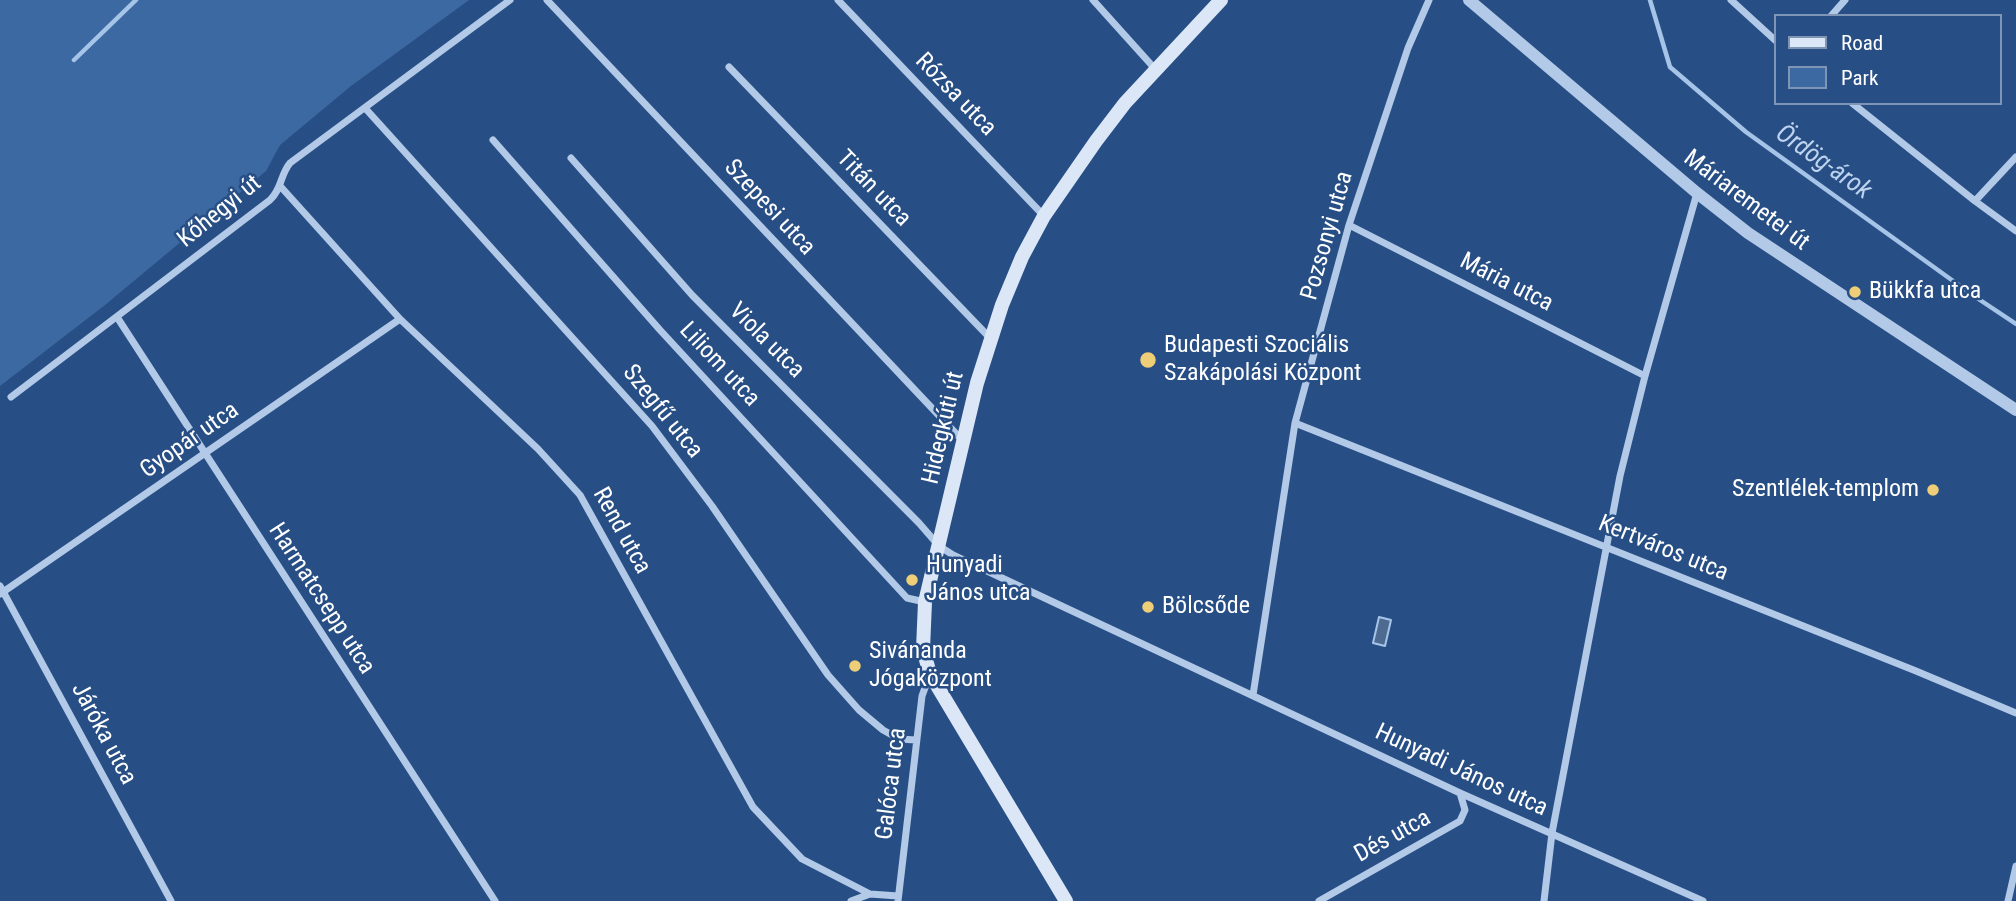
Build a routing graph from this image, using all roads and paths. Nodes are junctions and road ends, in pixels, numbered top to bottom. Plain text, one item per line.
1 (510, 0) edge
2 (547, 0) edge
3 (838, 0) edge
4 (1093, 0) edge
5 (1221, 0) edge
6 (1429, 0) edge
7 (1469, 0) edge
8 (1731, 0) edge
9 (1844, 0) edge
10 (1833, 14) edge
11 (1774, 39) edge
12 (729, 68) dead end
13 (1156, 70) junction
14 (1855, 105) edge
15 (365, 108) junction
16 (494, 140) dead end
17 (2016, 157) edge
18 (571, 158) dead end
19 (281, 187) junction
20 (1697, 194) junction
21 (1975, 201) junction
22 (1044, 216) junction
23 (1349, 225) junction
24 (2016, 230) edge
25 (117, 317) junction
26 (400, 319) junction
27 (990, 338) junction
28 (1645, 376) junction
29 (11, 397) dead end
30 (2015, 408) edge
31 (1295, 423) junction
32 (964, 442) junction
33 (205, 455) junction
34 (939, 546) junction
35 (1606, 546) junction
36 (1, 590) edge
37 (925, 602) junction
38 (930, 674) junction
39 (1253, 695) junction
40 (2016, 713) edge
41 (916, 740) junction
42 (1461, 793) junction
43 (1552, 833) junction
44 (2016, 866) edge
45 (870, 894) junction
46 (898, 899) edge
47 (170, 901) edge
48 (495, 901) edge
49 (851, 901) edge
50 (1066, 901) edge
51 (1319, 901) edge
52 (1544, 901) edge
53 (1703, 901) edge
54 (2008, 901) edge

1 - 15 street, Kőhegyi út
2 - 32 street, Szepesi utca
3 - 22 street, Rózsa utca
4 - 13 street
5 - 13 main road, Hidegkúti út
6 - 23 street, Pozsonyi utca
7 - 20 street, Máriaremetei út
8 - 11 street
9 - 10 street
12 - 27 street, Titán utca
13 - 22 main road, Hidegkúti út
14 - 21 street
15 - 19 street, Kőhegyi út
15 - 41 street, Szegfű utca
16 - 37 street, Liliom utca
17 - 21 street
18 - 34 street, Viola utca
19 - 25 street, Kőhegyi út
19 - 26 street, Rend utca
20 - 28 street
20 - 30 street, Máriaremetei út
21 - 24 street
22 - 27 main road, Hidegkúti út
23 - 28 street, Mária utca
23 - 31 street, Pozsonyi utca
25 - 29 street, Kőhegyi út
25 - 33 street, Harmatcsepp utca
26 - 33 street, Gyopár utca
26 - 45 street, Rend utca
27 - 32 main road, Hidegkúti út
28 - 35 street
31 - 35 street, Kertváros utca
31 - 39 street, Pozsonyi utca
32 - 34 main road, Hidegkúti út
33 - 36 street, Gyopár utca
33 - 48 street, Harmatcsepp utca
34 - 37 main road, Hidegkúti út
34 - 39 street, Hunyadi János utca
35 - 40 street, Kertváros utca
35 - 43 street
36 - 47 street, Járóka utca
37 - 38 main road, Hidegkúti út
38 - 41 street, Galóca utca
38 - 50 main road, Hidegkúti út
39 - 42 street, Hunyadi János utca
41 - 46 street, Galóca utca
42 - 43 street, Hunyadi János utca
42 - 51 street, Dés utca
43 - 52 street
43 - 53 street, Hunyadi János utca
44 - 54 street
45 - 46 street, Rend utca
45 - 49 street

